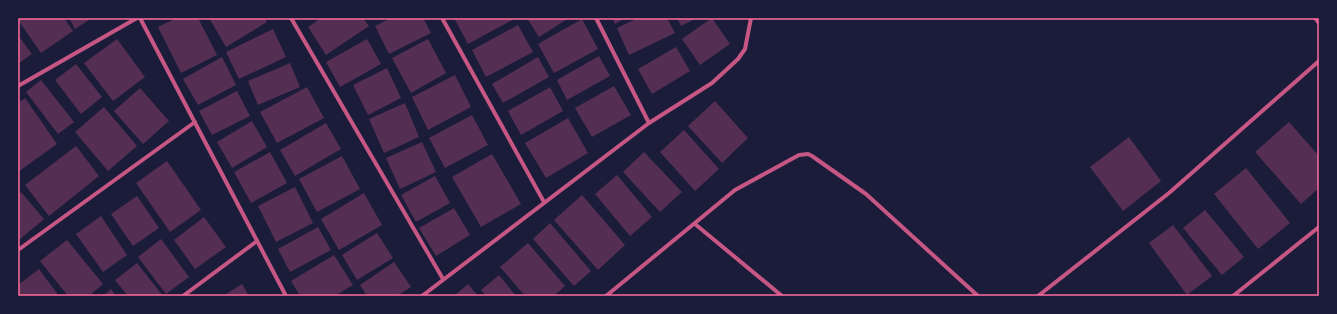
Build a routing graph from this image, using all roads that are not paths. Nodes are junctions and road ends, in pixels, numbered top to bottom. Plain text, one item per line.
1 (136, 18) edge
2 (140, 18) edge
3 (291, 18) edge
4 (442, 18) edge
5 (596, 18) edge
6 (751, 18) edge
7 (1315, 18) edge
8 (1319, 22) edge
9 (1319, 61) edge
10 (18, 86) edge
11 (194, 122) junction
12 (649, 122) junction
13 (544, 202) junction
14 (694, 224) junction
15 (1319, 227) edge
16 (257, 240) junction
17 (18, 250) edge
18 (443, 279) junction
19 (183, 296) edge
20 (286, 296) edge
21 (422, 296) edge
22 (606, 296) edge
23 (782, 296) edge
24 (978, 296) edge
25 (1038, 296) edge
26 (1233, 296) edge

1 - 10 street
2 - 11 street
3 - 18 street
4 - 13 street
5 - 12 street
6 - 12 street
7 - 8 street
9 - 25 street
11 - 16 street
11 - 17 street
12 - 13 street
13 - 18 street
14 - 22 street
14 - 23 street
14 - 24 street
15 - 26 street
16 - 19 street
16 - 20 street
18 - 21 street

